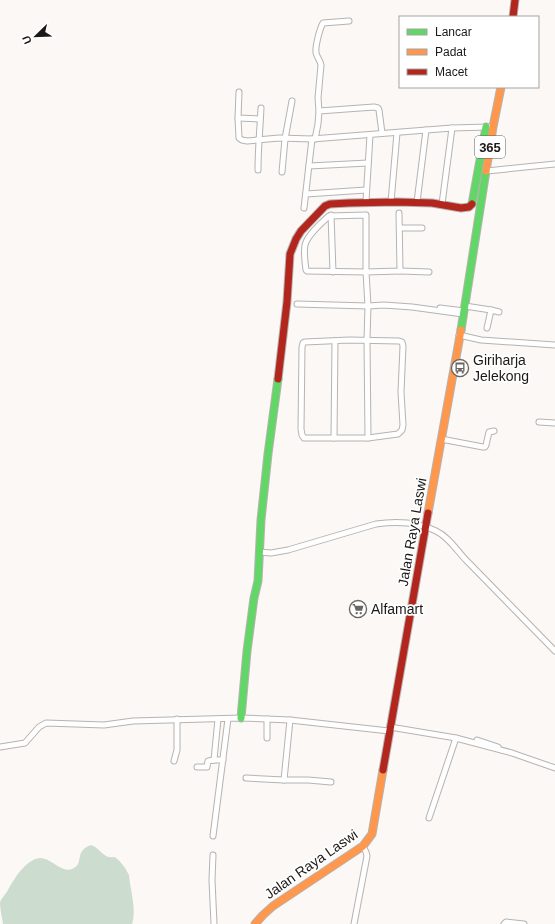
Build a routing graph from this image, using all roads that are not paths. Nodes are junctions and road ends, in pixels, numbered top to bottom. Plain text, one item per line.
1 (515, 0) edge
2 (513, 16) edge
3 (349, 21) dead end
4 (501, 88) edge
5 (239, 92) dead end
6 (292, 101) dead end
7 (261, 108) dead end
8 (318, 111) junction
9 (238, 118) junction
10 (260, 118) junction
11 (486, 127) junction
12 (494, 127) junction
13 (452, 128) junction
14 (426, 130) junction
15 (382, 133) junction
16 (397, 133) junction
17 (370, 135) junction
18 (484, 137) junction
19 (492, 138) junction
20 (285, 139) junction
21 (314, 139) junction
22 (260, 140) junction
23 (368, 163) junction
24 (555, 164) edge
25 (309, 166) junction
26 (258, 170) dead end
27 (486, 171) junction
28 (282, 172) dead end
29 (366, 190) junction
30 (306, 194) junction
31 (366, 201) junction
32 (391, 202) junction
33 (417, 202) junction
34 (442, 204) junction
35 (304, 208) dead end
36 (399, 213) dead end
37 (331, 216) junction
38 (400, 228) junction
39 (422, 228) dead end
40 (400, 271) junction
41 (333, 272) junction
42 (366, 272) junction
43 (429, 272) dead end
44 (297, 304) dead end
45 (368, 306) junction
46 (464, 310) junction
47 (491, 310) junction
48 (499, 312) dead end
49 (487, 328) dead end
50 (459, 335) junction
51 (367, 340) junction
52 (335, 341) junction
53 (555, 345) edge
54 (539, 422) dead end
55 (555, 423) edge
56 (494, 432) dead end
57 (334, 438) junction
58 (368, 438) junction
59 (441, 440) junction
60 (426, 527) junction
61 (259, 552) junction
62 (555, 651) edge
63 (240, 718) junction
64 (177, 719) junction
65 (218, 719) junction
66 (228, 719) junction
67 (267, 719) junction
68 (290, 720) junction
69 (390, 727) junction
70 (455, 736) junction
71 (267, 738) dead end
72 (0, 747) edge
73 (214, 760) junction
74 (223, 760) junction
75 (174, 761) dead end
76 (197, 767) dead end
77 (555, 768) edge
78 (246, 778) dead end
79 (284, 780) junction
80 (331, 782) dead end
81 (429, 818) dead end
82 (213, 836) dead end
83 (363, 846) junction
84 (213, 855) dead end
85 (214, 924) edge
86 (255, 924) edge
87 (354, 924) edge
88 (504, 924) edge
89 (524, 924) edge

1 - 2 main road
3 - 8 street
4 - 12 main road, Jalan Raya Laswi / 365
5 - 9 street
6 - 20 street
7 - 10 street
8 - 15 street
8 - 21 street
9 - 10 street
9 - 22 street
10 - 22 street
11 - 12 street
11 - 13 street
11 - 18 main road
12 - 19 main road, Jalan Raya Laswi / 365
13 - 14 street
13 - 34 street
14 - 16 street
14 - 33 street
15 - 16 street
15 - 17 street
16 - 32 street
17 - 21 street
17 - 23 street
18 - 19 street
18 - 34 main road
19 - 27 main road, Jalan Raya Laswi / 365
20 - 21 street
20 - 22 street
20 - 28 street
21 - 25 street
22 - 26 street
23 - 25 street
23 - 29 street
24 - 27 street
25 - 30 street
27 - 46 main road, Jalan Raya Laswi / 365
29 - 30 street
29 - 31 street
30 - 35 street
31 - 32 main road
31 - 61 main road
32 - 33 main road
33 - 34 main road
36 - 38 street
37 - 41 street
37 - 41 street
37 - 42 street
38 - 39 street
38 - 40 street
40 - 42 street
40 - 43 street
41 - 42 street
42 - 45 street
44 - 45 street
45 - 46 street
45 - 51 street
46 - 47 street
46 - 50 main road, Jalan Raya Laswi / 365
47 - 48 street
47 - 49 street
50 - 53 street
50 - 59 main road, Jalan Raya Laswi / 365
51 - 52 street
51 - 58 street
51 - 58 street
52 - 57 street
52 - 57 street
54 - 55 street
56 - 59 street
57 - 58 street
59 - 60 main road, Jalan Raya Laswi / 365
60 - 61 street
60 - 62 street
60 - 69 main road, Jalan Raya Laswi / 365
61 - 63 main road
63 - 66 street
63 - 67 street
64 - 65 street
64 - 72 street
64 - 75 street
65 - 66 street
65 - 73 street
66 - 74 street
67 - 68 street
67 - 71 street
68 - 69 street
68 - 79 street
69 - 70 street
69 - 83 main road, Jalan Raya Laswi / 365
70 - 77 street
70 - 81 street
73 - 74 street
73 - 76 street
74 - 82 street
78 - 79 street
79 - 80 street
83 - 86 main road, Jalan Raya Laswi / 365
83 - 87 street
84 - 85 street
88 - 89 street

